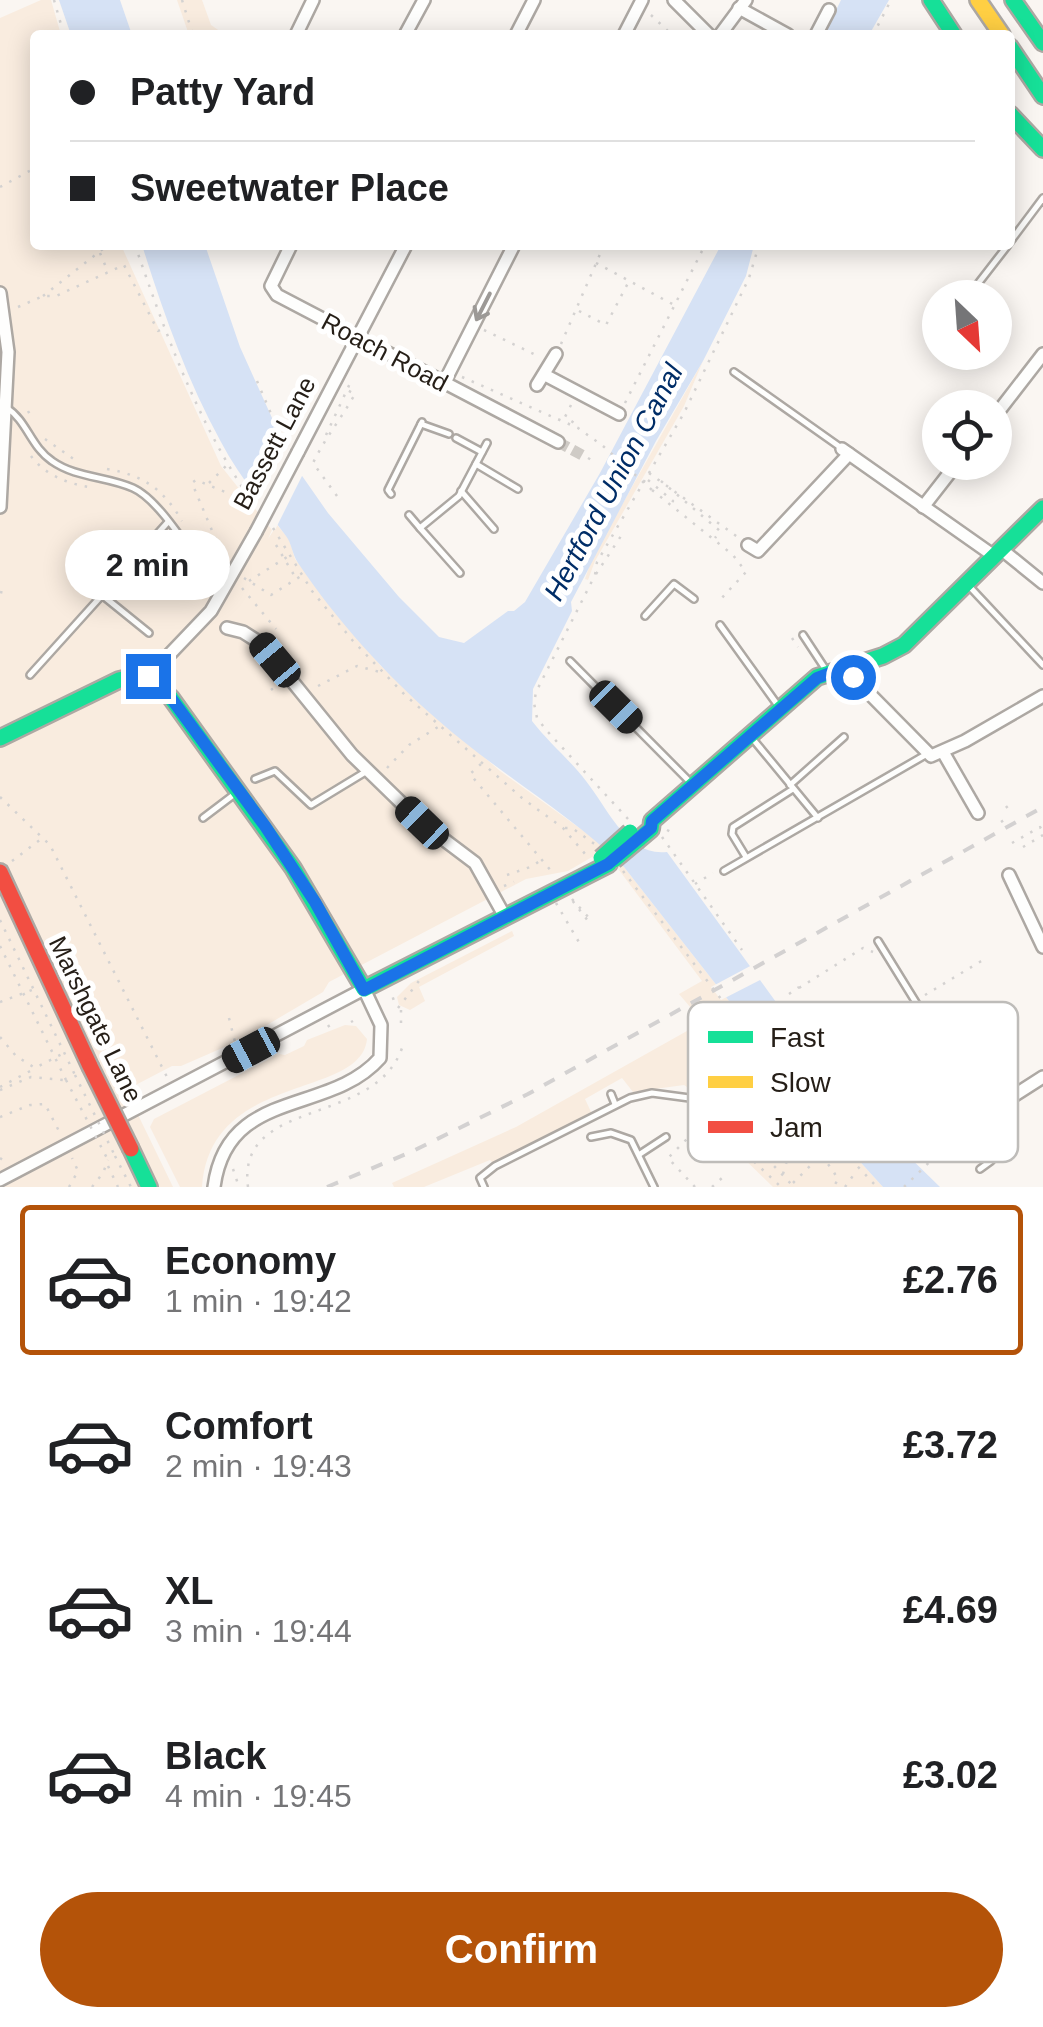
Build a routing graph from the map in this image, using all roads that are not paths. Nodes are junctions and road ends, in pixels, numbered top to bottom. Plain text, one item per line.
1 (313, 0) edge
2 (424, 0) edge
3 (534, 0) edge
4 (674, 0) edge
5 (931, 0) edge
6 (978, 0) edge
7 (1013, 0) edge
8 (641, 3) edge
9 (743, 4) edge
10 (828, 10) dead end
11 (298, 30) edge
12 (408, 30) edge
13 (519, 30) edge
14 (627, 30) edge
15 (703, 30) edge
16 (724, 30) edge
17 (781, 30) edge
18 (818, 30) edge
19 (951, 30) edge
20 (999, 30) edge
21 (1043, 43) edge
22 (1015, 53) edge
23 (1037, 82) edge
24 (1043, 96) edge
25 (1015, 119) edge
26 (1043, 149) edge
27 (1043, 198) edge
28 (1015, 235) edge
29 (288, 250) edge
30 (403, 250) edge
31 (511, 250) edge
32 (1004, 250) edge
33 (981, 280) edge
34 (0, 293) edge
35 (357, 337) junction
36 (4, 353) edge
37 (1043, 354) edge
38 (547, 369) road end
39 (734, 372) dead end
40 (441, 388) junction
41 (1012, 394) edge
42 (6, 408) junction
43 (619, 414) dead end
44 (449, 434) dead end
45 (456, 438) dead end
46 (558, 442) tunnel mouth
47 (487, 443) dead end
48 (482, 452) junction
49 (845, 452) junction
50 (476, 464) junction
51 (944, 480) edge
52 (518, 490) dead end
53 (461, 491) junction
54 (392, 494) dead end
55 (0, 507) edge
56 (923, 507) junction
57 (1043, 508) edge
58 (409, 515) dead end
59 (168, 522) junction
60 (420, 528) junction
61 (494, 528) dead end
62 (748, 545) road end
63 (998, 552) junction
64 (204, 570) dead end
65 (460, 573) dead end
66 (1043, 582) edge
67 (967, 584) junction
68 (102, 595) junction
69 (694, 598) dead end
70 (645, 616) dead end
71 (720, 624) dead end
72 (228, 628) dead end
73 (149, 633) dead end
74 (803, 635) dead end
75 (570, 661) dead end
76 (1043, 665) edge
77 (848, 666) junction
78 (826, 672) junction
79 (30, 675) dead end
80 (148, 676) junction
81 (1041, 694) edge
82 (780, 709) junction
83 (750, 736) junction
84 (844, 737) dead end
85 (0, 738) edge
86 (943, 752) junction
87 (927, 754) junction
88 (367, 771) junction
89 (255, 780) dead end
90 (693, 785) junction
91 (792, 787) junction
92 (238, 791) junction
93 (978, 813) dead end
94 (202, 818) dead end
95 (819, 818) junction
96 (746, 858) junction
97 (4, 868) edge
98 (724, 871) road end
99 (1009, 875) dead end
100 (504, 915) junction
101 (878, 941) dead end
102 (1043, 947) edge
103 (364, 990) junction
104 (915, 1002) edge
105 (1043, 1077) edge
106 (1018, 1093) edge
107 (611, 1094) dead end
108 (688, 1098) edge
109 (615, 1104) junction
110 (591, 1137) dead end
111 (666, 1137) dead end
112 (640, 1154) junction
113 (990, 1162) edge
114 (980, 1169) dead end
115 (0, 1180) edge
116 (149, 1187) edge
117 (214, 1187) edge
118 (484, 1187) edge
119 (654, 1187) edge

1 - 11 street
2 - 12 street
3 - 13 street
4 - 15 street
5 - 19 main road
6 - 20 main road
7 - 21 main road
8 - 14 street
9 - 16 street
9 - 17 street
10 - 18 street
22 - 23 main road
23 - 24 main road
25 - 26 main road
27 - 28 lane
29 - 35 street, Roach Road
30 - 35 street, Bassett Lane
31 -> 40 street
32 - 33 lane
34 - 36 street
35 - 40 street, Roach Road
35 - 80 street, Bassett Lane, bridge
36 - 42 street
37 - 41 street
38 - 43 street
39 - 49 lane
40 - 46 street, Roach Road
42 - 55 street
42 - 59 lane
44 - 54 lane
45 - 48 lane
47 - 48 lane
48 - 50 lane
49 - 56 street
49 - 62 street
50 - 52 lane
50 - 53 lane
51 - 56 street
53 - 60 lane
53 - 61 lane
56 - 63 street
57 - 63 main road
58 - 60 lane
59 - 64 lane
59 - 68 lane
60 - 65 lane
63 - 66 street
63 - 67 main road
67 - 76 lane
67 - 77 main road
68 - 73 lane
68 - 79 lane
69 - 70 lane
71 - 82 lane
72 - 88 street
74 - 78 lane
75 - 90 lane
77 - 78 main road
77 - 87 street
78 - 82 main road
80 - 85 main road
80 - 92 main road
81 - 86 street
82 - 83 main road
83 - 90 main road
83 - 91 lane
84 - 91 lane
86 - 87 street
86 - 93 street
87 - 95 lane
88 - 89 lane
88 - 100 street
90 - 100 main road, bridge
91 - 95 lane
91 - 96 lane
92 - 94 lane
92 - 103 main road
95 - 96 lane
96 - 98 lane
97 - 116 main road, Marshgate Lane, bridge
99 - 102 street
100 - 103 main road
101 - 104 lane
103 - 115 street
103 - 117 street
105 - 106 street
107 - 109 lane
108 - 109 lane
109 - 118 lane
110 - 112 lane
111 - 112 lane
112 - 119 lane
113 - 114 lane

